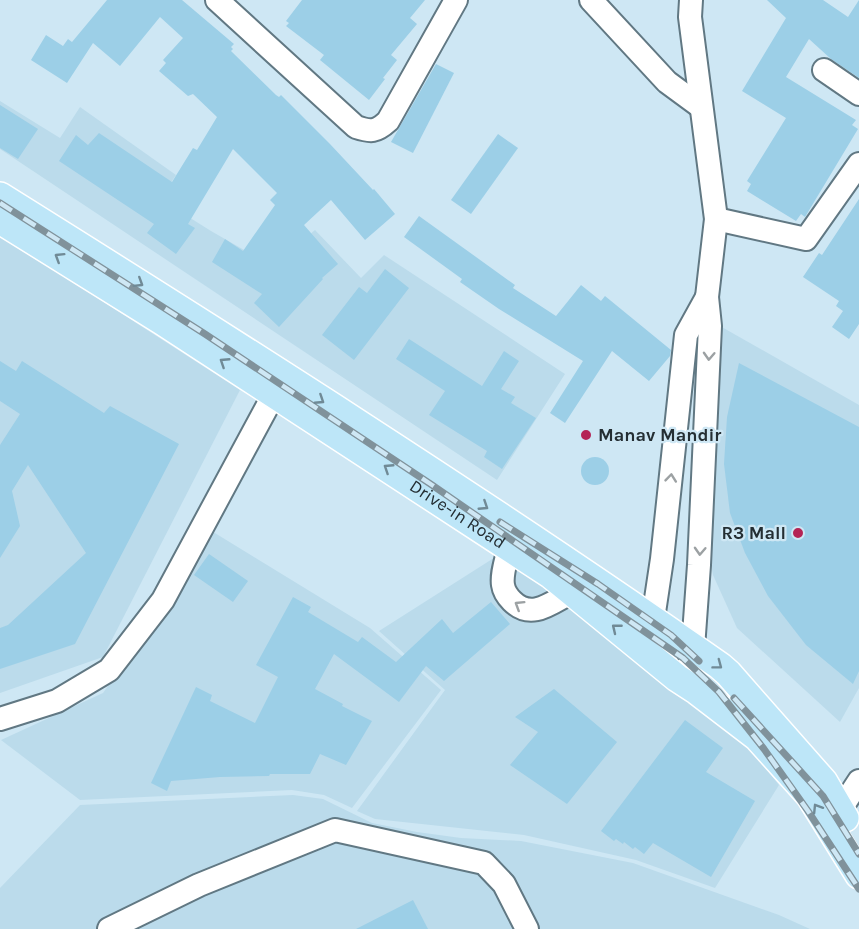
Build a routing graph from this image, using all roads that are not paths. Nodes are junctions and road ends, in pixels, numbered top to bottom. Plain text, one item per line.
1 (217, 0) edge
2 (456, 0) edge
3 (591, 0) edge
4 (691, 0) edge
5 (824, 69) dead end
6 (859, 94) edge
7 (701, 107) junction
8 (859, 164) edge
9 (0, 196) edge
10 (716, 219) junction
11 (0, 220) edge
12 (707, 297) junction
13 (276, 383) junction
14 (508, 547) junction
15 (572, 592) junction
16 (653, 619) junction
17 (693, 648) junction
18 (643, 650) junction
19 (685, 683) junction
20 (0, 719) edge
21 (859, 781) edge
22 (840, 810) junction
23 (859, 842) edge
24 (859, 875) edge
25 (109, 929) edge
26 (527, 929) edge

1 - 2 street
3 - 7 street
4 - 7 street
5 - 6 street
7 - 10 street
8 - 10 street
9 -> 13 main road, Drive-in Road
10 - 12 street
13 -> 11 main road, Drive-in Road
16 -> 12 street
12 -> 17 street
14 -> 13 main road, Drive-in Road
13 -> 16 main road, Drive-in Road
13 - 20 street
14 - 15 main road, Drive-in Road
15 -> 14 street
18 -> 15 main road, Drive-in Road
16 - 17 main road, Drive-in Road
16 - 18 street
17 - 19 street
17 -> 22 main road, Drive-in Road
18 - 19 main road, Drive-in Road
24 -> 19 main road, Drive-in Road
21 - 22 street
22 - 23 main road, Drive-in Road
25 - 26 street

